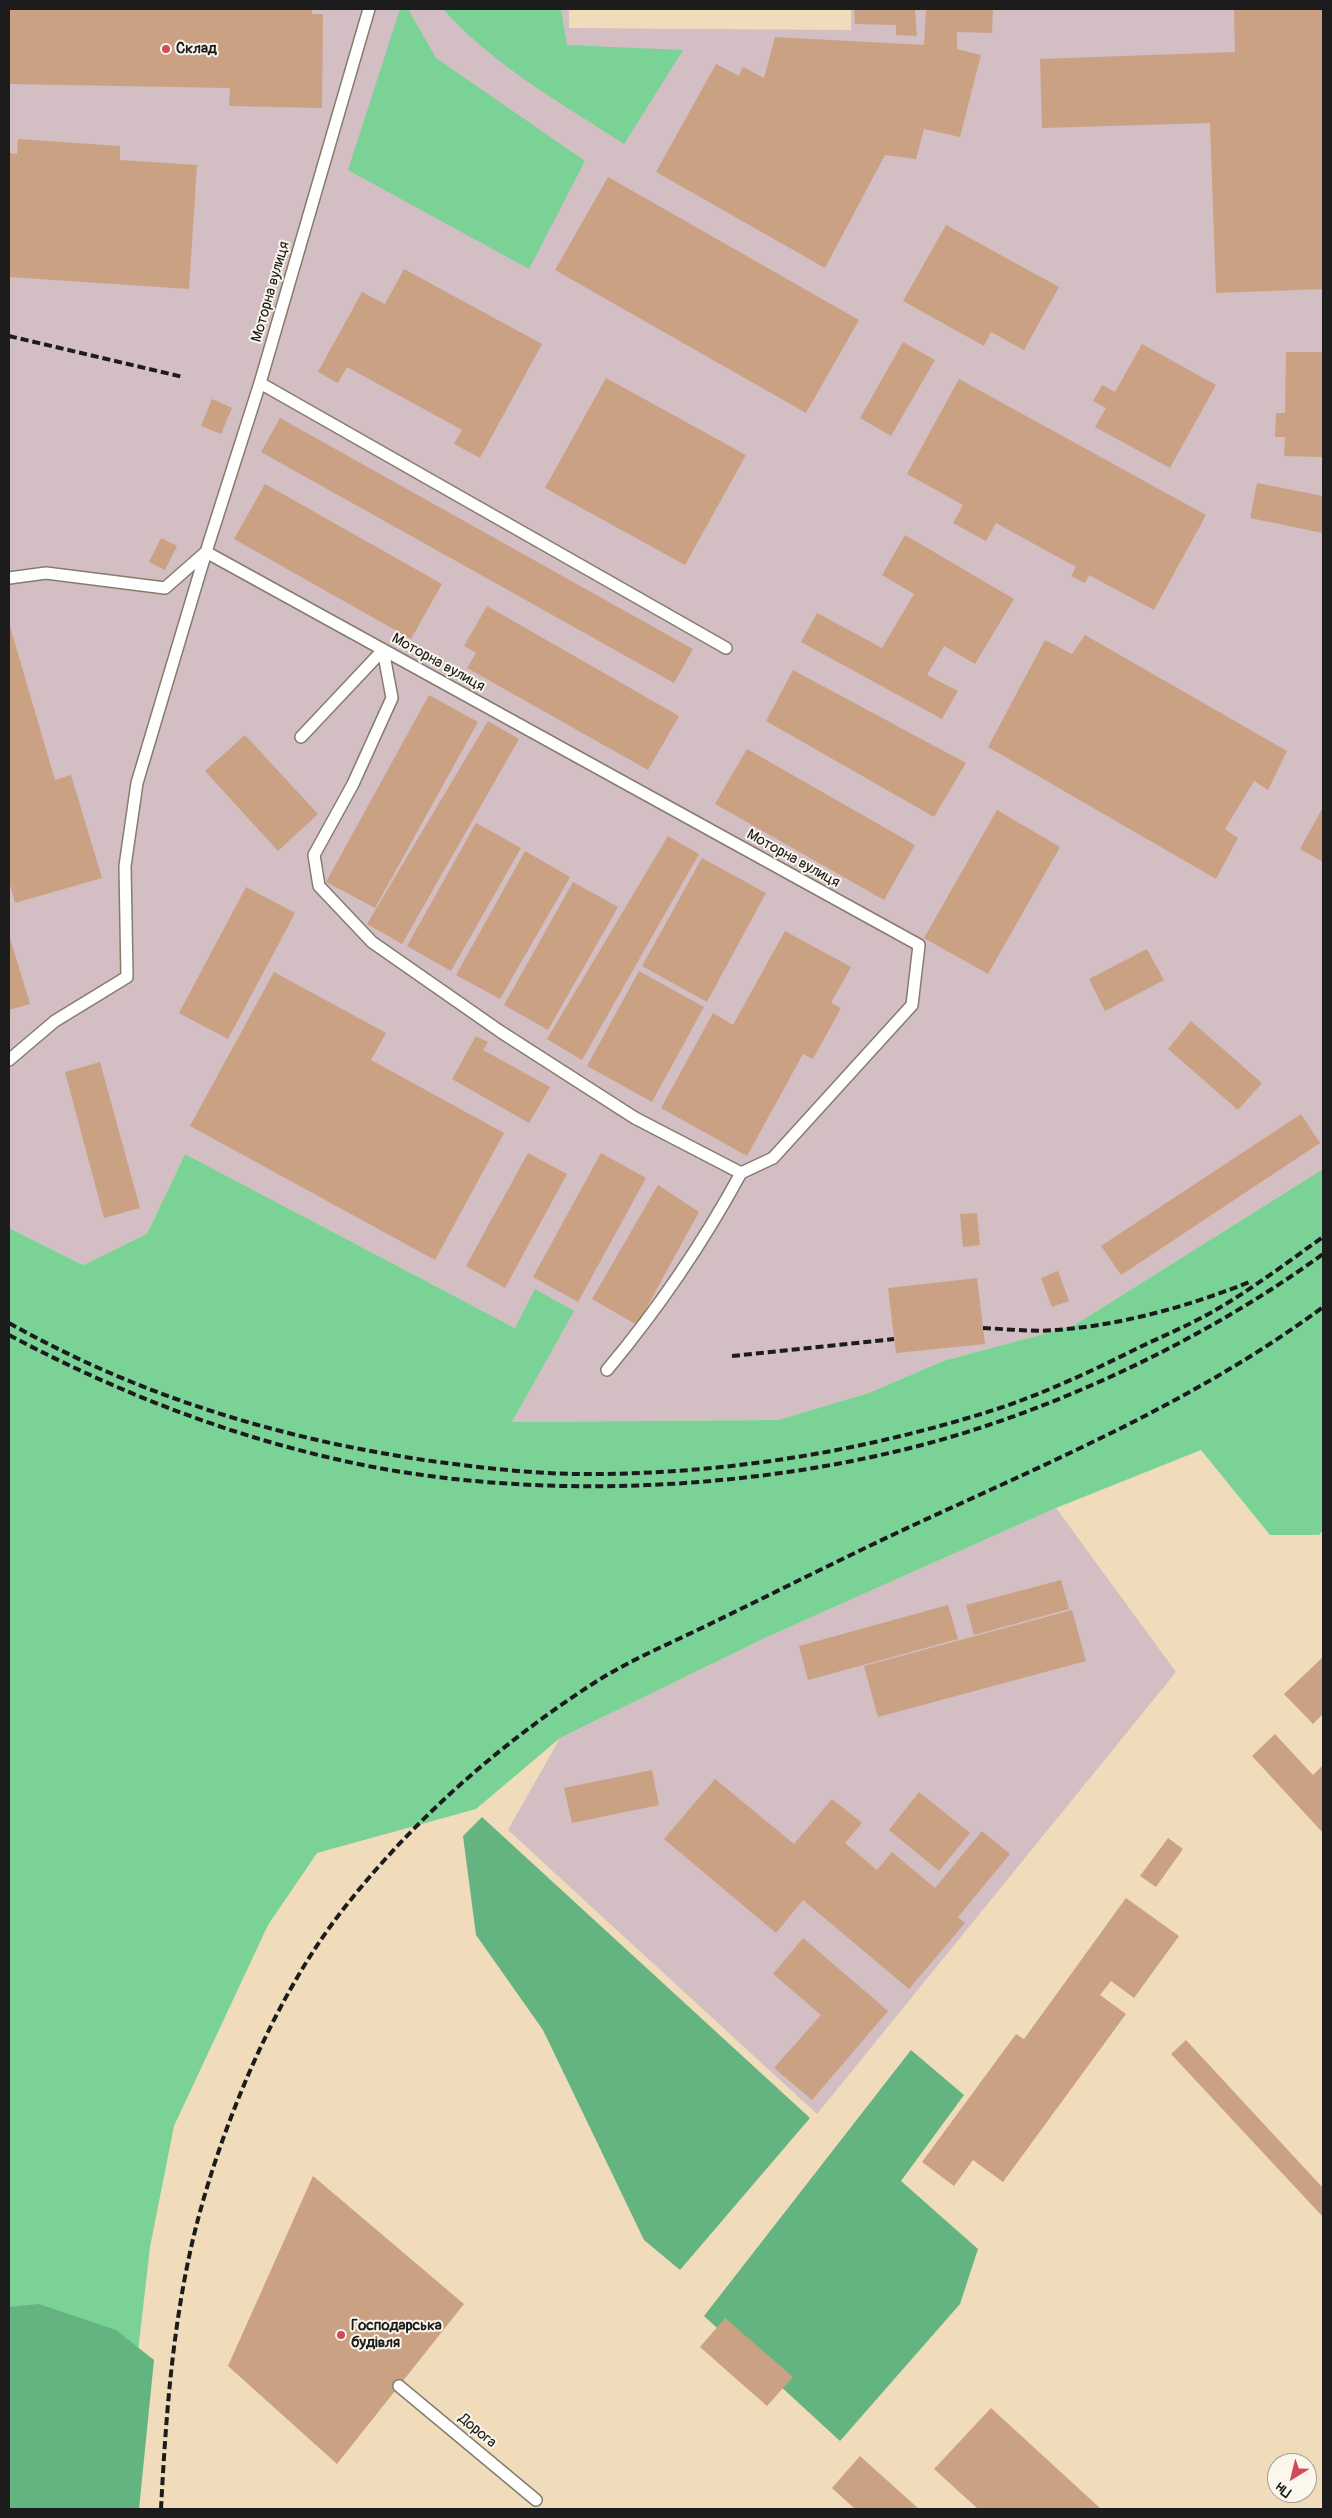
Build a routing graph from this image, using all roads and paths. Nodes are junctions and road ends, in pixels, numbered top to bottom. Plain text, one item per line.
1 (369, 9) edge
2 (260, 383) junction
3 (206, 552) junction
4 (9, 578) edge
5 (726, 648) dead end
6 (383, 650) junction
7 (301, 737) dead end
8 (9, 1060) edge
9 (741, 1173) junction
10 (607, 1370) dead end
11 (399, 2386) dead end
12 (536, 2500) dead end

1 - 2 lane, Моторна вулиця
2 - 3 lane, Моторна вулиця
2 - 5 lane
3 - 4 lane
3 - 6 lane, Моторна вулиця
3 - 8 lane
6 - 7 lane
6 - 9 lane
6 - 9 lane, Моторна вулиця
9 - 10 lane
11 - 12 lane, Дорога

